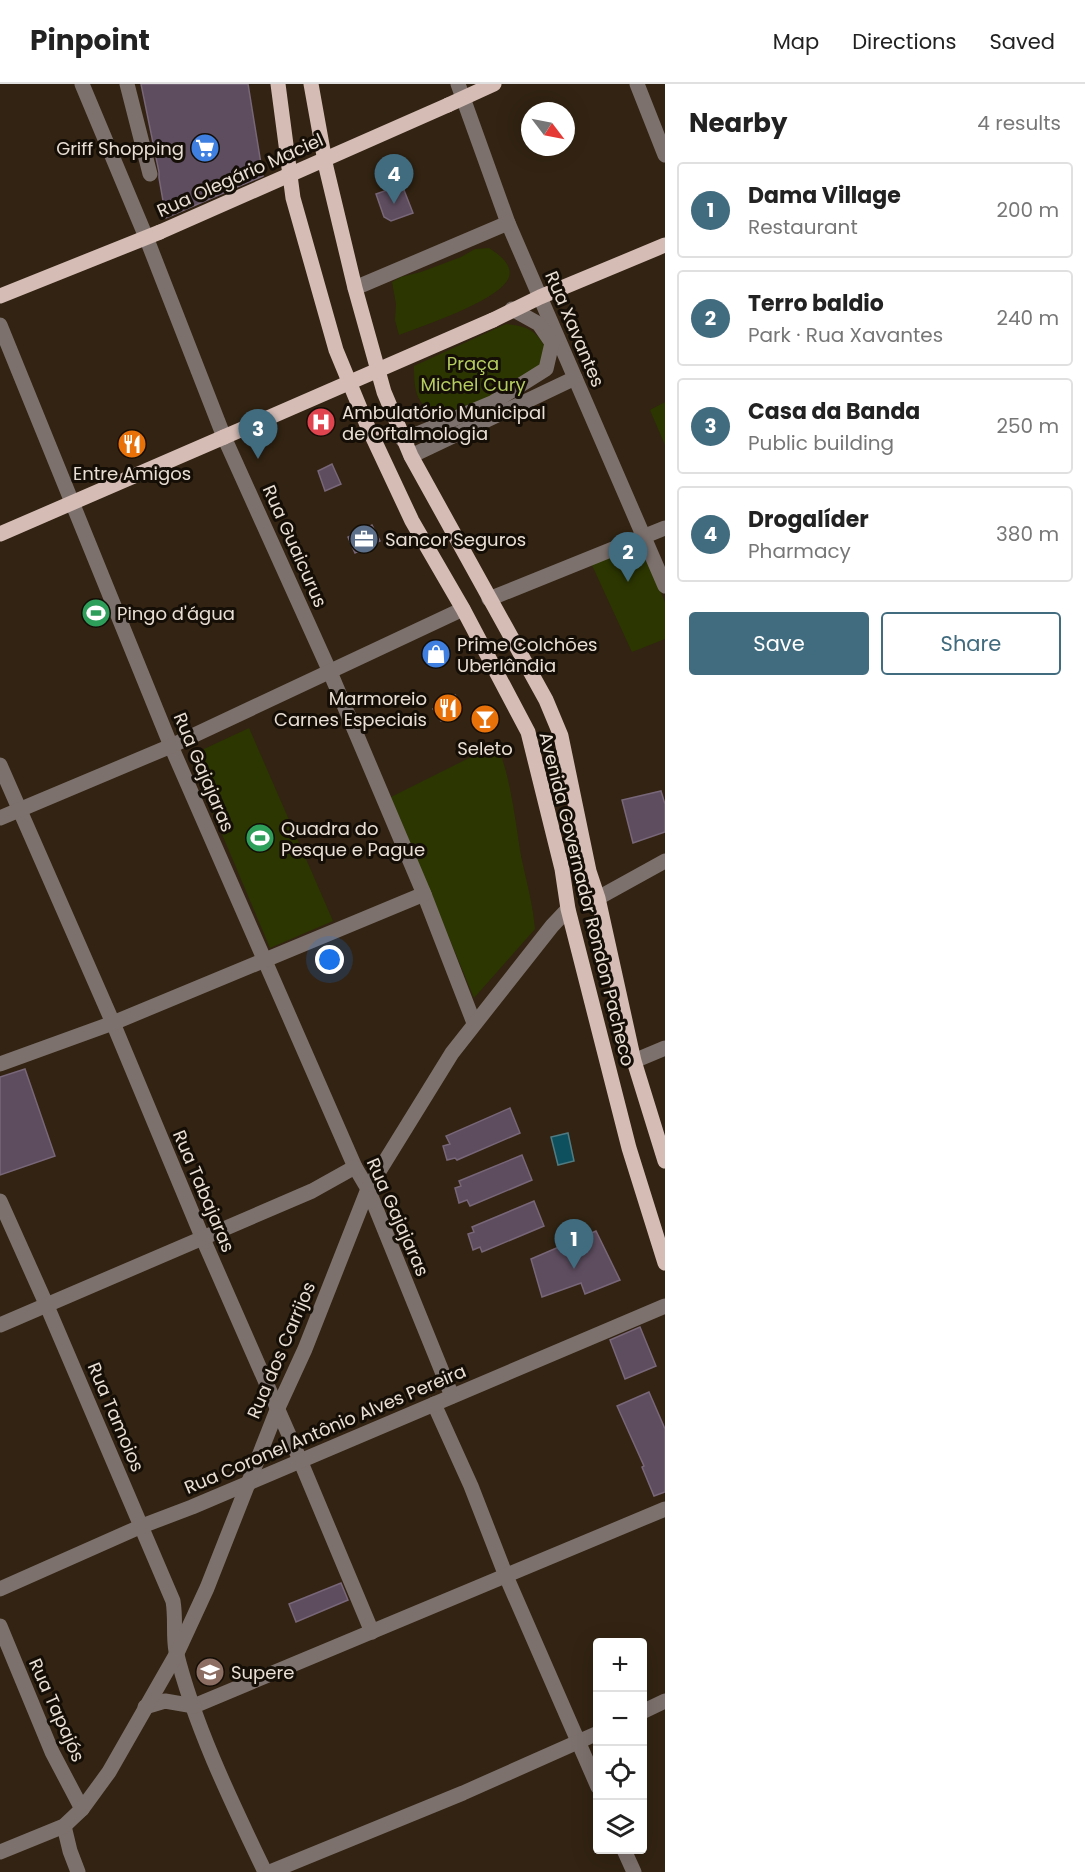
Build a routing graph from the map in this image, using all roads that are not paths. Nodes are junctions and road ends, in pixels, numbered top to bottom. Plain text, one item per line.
1 (82, 84) edge
2 (127, 84) edge
3 (278, 84) edge
4 (311, 84) edge
5 (494, 84) edge
6 (637, 84) edge
7 (461, 90) edge
8 (665, 155) edge
9 (150, 174) dead end
10 (508, 223) junction
11 (153, 235) junction
12 (665, 245) edge
13 (355, 288) junction
14 (0, 296) edge
15 (540, 297) junction
16 (513, 309) junction
17 (0, 325) edge
18 (575, 378) junction
19 (224, 437) junction
20 (403, 440) junction
21 (411, 456) junction
22 (74, 503) junction
23 (665, 528) edge
24 (0, 534) edge
25 (644, 538) junction
26 (665, 586) edge
27 (489, 598) junction
28 (463, 609) junction
29 (330, 672) junction
30 (171, 746) junction
31 (0, 765) edge
32 (19, 810) junction
33 (0, 818) edge
34 (665, 861) edge
35 (424, 894) junction
36 (598, 898) junction
37 (568, 909) junction
38 (265, 959) junction
39 (113, 1023) junction
40 (474, 1023) junction
41 (665, 1048) edge
42 (634, 1061) junction
43 (0, 1064) edge
44 (665, 1161) edge
45 (355, 1167) junction
46 (368, 1189) junction
47 (0, 1201) edge
48 (203, 1239) junction
49 (665, 1263) edge
50 (47, 1306) junction
51 (665, 1306) edge
52 (0, 1325) edge
53 (452, 1396) junction
54 (434, 1404) junction
55 (277, 1410) junction
56 (300, 1460) junction
57 (248, 1482) junction
58 (665, 1509) edge
59 (142, 1526) junction
60 (506, 1576) junction
61 (0, 1589) edge
62 (0, 1626) edge
63 (372, 1632) junction
64 (177, 1653) junction
65 (665, 1701) edge
66 (194, 1706) junction
67 (145, 1707) junction
68 (647, 1710) edge
69 (593, 1735) edge
70 (579, 1742) junction
71 (593, 1777) edge
72 (82, 1809) junction
73 (64, 1826) junction
74 (0, 1852) edge
75 (626, 1854) edge
76 (78, 1872) edge
77 (265, 1872) edge
78 (270, 1872) edge
79 (634, 1872) edge

1 - 11 street, Rua Guaicurus
2 - 9 street
3 - 28 main road, Avenida Governador Rondon Pacheco
4 - 13 main road, Avenida Governador Rondon Pacheco
5 - 7 main road, Rua Olegário Maciel
6 - 8 street
7 - 10 street, Rua Xavantes
7 - 11 main road, Rua Olegário Maciel, bridge
10 - 13 street
10 - 15 street, Rua Xavantes
11 - 14 main road, Rua Olegário Maciel
11 - 19 street, Rua Guaicurus
12 - 15 main road
13 - 20 main road, Avenida Governador Rondon Pacheco
15 - 16 main road
15 - 18 street, Rua Xavantes
16 - 19 main road, bridge
16 - 20 street
17 - 22 street, Rua Gajajaras
18 - 21 street
18 - 25 street, Rua Xavantes
19 - 22 main road
19 - 29 street, Rua Guaicurus
20 - 21 main road, Avenida Governador Rondon Pacheco
21 - 27 main road, Avenida Governador Rondon Pacheco
22 - 24 main road
22 - 30 street, Rua Gajajaras
23 - 25 street
25 - 26 street, Rua Xavantes
25 - 27 street
27 - 36 main road, Avenida Governador Rondon Pacheco
28 - 29 street
28 - 37 main road, Avenida Governador Rondon Pacheco
29 - 30 street
29 - 35 street, Rua Guaicurus
30 - 32 street
30 - 38 street, Rua Gajajaras
31 - 32 street, Rua Tabajaras
32 - 33 street
32 - 39 street, Rua Tabajaras
34 - 36 street
35 - 38 street
35 - 40 street, Rua Guaicurus
36 - 42 main road, Avenida Governador Rondon Pacheco
37 - 40 street, Rua dos Carrijos
37 - 49 main road, Avenida Governador Rondon Pacheco
38 - 39 street
38 - 45 street, Rua Gajajaras
39 - 43 street
39 - 48 street, Rua Tabajaras
40 - 46 street, Rua dos Carrijos
41 - 42 street
42 - 44 main road, Avenida Governador Rondon Pacheco
45 - 46 street, Rua Gajajaras
45 - 48 street
46 - 53 street, Rua Gajajaras
46 - 55 street, Rua dos Carrijos
47 - 50 street, Rua Tamoios
48 - 50 street
48 - 55 street, Rua Tabajaras
50 - 52 street
50 - 59 street, Rua Tamoios
51 - 53 street, Rua Coronel Antônio Alves Pereira
53 - 54 street, Rua Coronel Antônio Alves Pereira
54 - 56 street, Rua Coronel Antônio Alves Pereira
54 - 60 street
55 - 56 street, Rua Tabajaras
55 - 57 street, Rua dos Carrijos
56 - 57 street, Rua Coronel Antônio Alves Pereira
56 - 63 street, Rua Tabajaras
57 - 59 street, Rua Coronel Antônio Alves Pereira
57 - 64 street, Rua dos Carrijos
58 - 60 street
59 - 61 street, Rua Coronel Antônio Alves Pereira
59 - 64 street, Rua Tamoios
60 - 63 street
60 - 70 street
62 - 72 street, Rua Tapajós
63 - 66 street
64 - 66 street, Rua Tamoios
64 - 67 street, Rua dos Carrijos
65 - 68 street
66 - 67 street
66 - 77 street, Rua Tamoios
67 - 72 street, Rua dos Carrijos
69 - 70 street
70 - 71 street
70 - 78 street
72 - 73 street, Rua dos Carrijos
73 - 74 street
73 - 76 street
75 - 79 street

